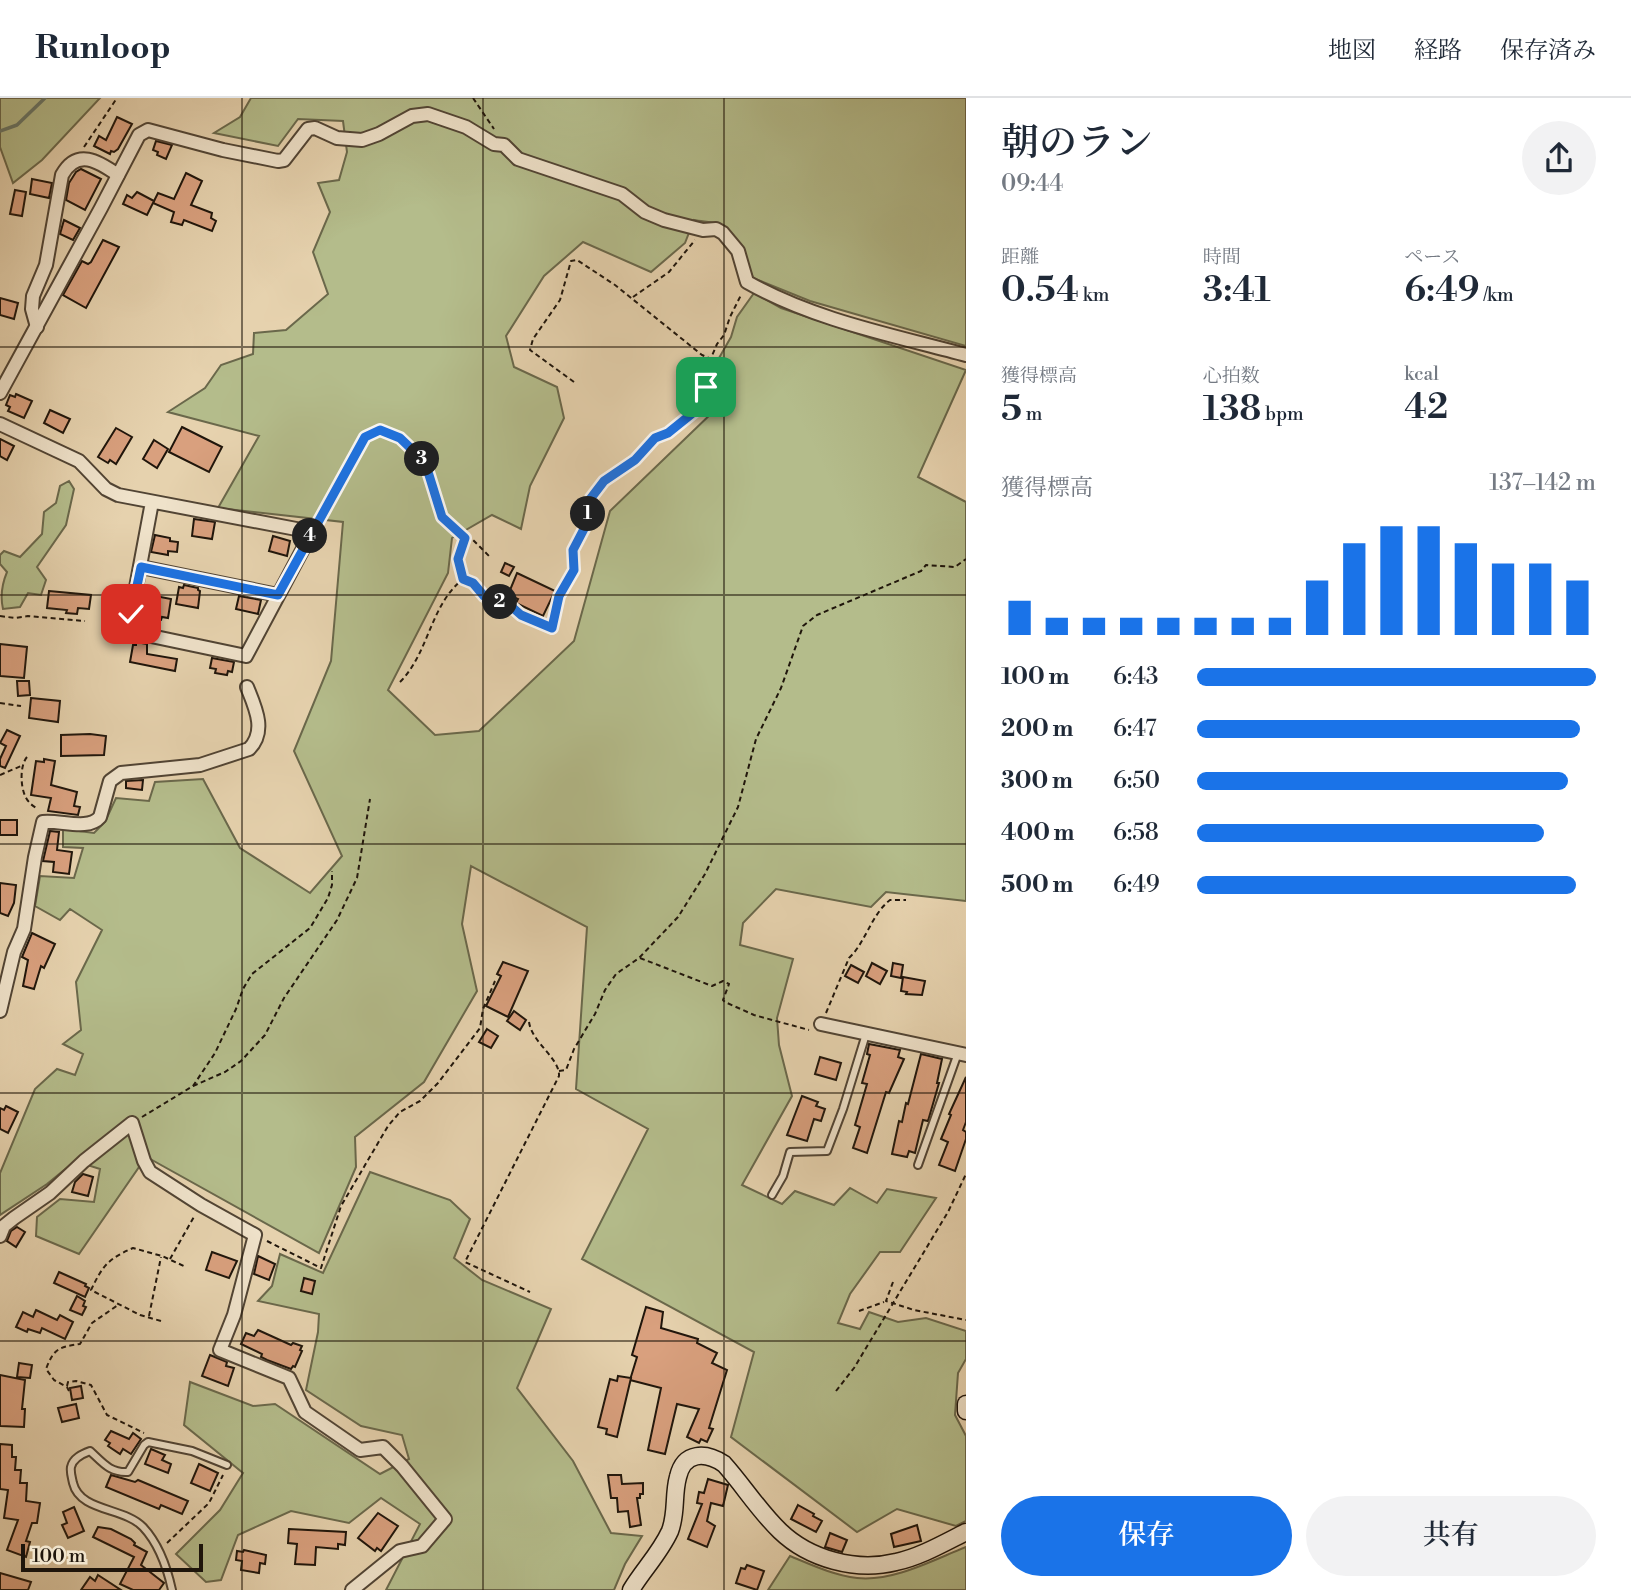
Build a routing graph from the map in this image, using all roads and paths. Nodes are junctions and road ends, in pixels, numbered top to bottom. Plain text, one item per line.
1 (117, 98) edge
2 (473, 98) edge
3 (504, 145) junction
4 (76, 159) junction
5 (118, 175) junction
6 (704, 230) junction
7 (747, 282) junction
8 (632, 298) junction
9 (37, 327) junction
10 (966, 355) edge
11 (711, 358) junction
12 (0, 361) edge
13 (12, 369) junction
14 (573, 383) dead end
15 (0, 393) edge
16 (0, 424) edge
17 (152, 502) junction
18 (312, 532) junction
19 (465, 538) junction
20 (490, 557) dead end
21 (966, 559) edge
22 (141, 567) junction
23 (463, 579) junction
24 (278, 595) junction
25 (0, 616) edge
26 (85, 621) dead end
27 (400, 682) dead end
28 (247, 687) dead end
29 (0, 703) edge
30 (21, 706) dead end
31 (27, 757) dead end
32 (23, 765) junction
33 (0, 775) edge
34 (370, 799) dead end
35 (44, 822) junction
36 (332, 871) dead end
37 (906, 900) dead end
38 (639, 958) junction
39 (495, 981) dead end
40 (0, 1011) edge
41 (529, 1022) dead end
42 (821, 1024) junction
43 (866, 1034) junction
44 (962, 1054) edge
45 (559, 1071) junction
46 (193, 1086) junction
47 (132, 1123) junction
48 (918, 1165) dead end
49 (966, 1174) edge
50 (772, 1195) dead end
51 (201, 1205) junction
52 (255, 1235) junction
53 (0, 1236) edge
54 (162, 1256) junction
55 (169, 1259) junction
56 (186, 1267) dead end
57 (893, 1282) dead end
58 (530, 1292) dead end
59 (886, 1301) junction
60 (891, 1303) junction
61 (118, 1304) junction
62 (859, 1311) dead end
63 (149, 1316) junction
64 (966, 1320) edge
65 (161, 1321) dead end
66 (67, 1387) junction
67 (69, 1391) dead end
68 (836, 1391) dead end
69 (966, 1404) edge
70 (966, 1411) edge
71 (147, 1435) dead end
72 (227, 1465) joint
73 (966, 1532) edge
74 (159, 1551) junction
75 (172, 1590) edge
76 (352, 1590) edge
77 (631, 1590) edge

1 - 4 path
2 - 3 path
3 - 5 street
3 - 6 street
4 - 5 street
4 - 9 street
5 - 9 street
6 - 7 street
6 - 8 path
7 - 10 street
7 - 11 path
8 - 11 path
8 - 14 path
9 - 13 street
11 - 23 path
12 - 13 street
13 - 15 street
16 - 17 street
17 - 18 street
17 - 22 street
18 - 19 path
18 - 24 street
19 - 20 path
19 - 23 path
21 - 38 path
22 - 24 street
22 - 24 street
23 - 27 path
25 - 26 path
28 - 35 street
29 - 30 path
31 - 32 path
32 - 33 path
32 - 35 path
34 - 46 path
35 - 40 street
36 - 46 path
37 - 42 path
38 - 42 path
38 - 45 path
39 - 52 path
41 - 45 path
42 - 43 street
43 - 44 street
43 - 50 lane
44 - 48 lane
45 - 58 path
46 - 47 path
47 - 51 street
47 - 53 street
49 - 60 path
51 - 52 street
51 - 55 path
52 - 76 street
54 - 55 path
54 - 61 path
54 - 63 path
55 - 56 path
57 - 59 path
59 - 60 path
59 - 62 path
60 - 64 path
60 - 68 path
61 - 63 path
61 - 66 path
63 - 65 path
66 - 67 path
66 - 71 path
69 - 70 main road
72 - 74 path
72 - 74 lane
73 - 77 main road
74 - 75 lane

